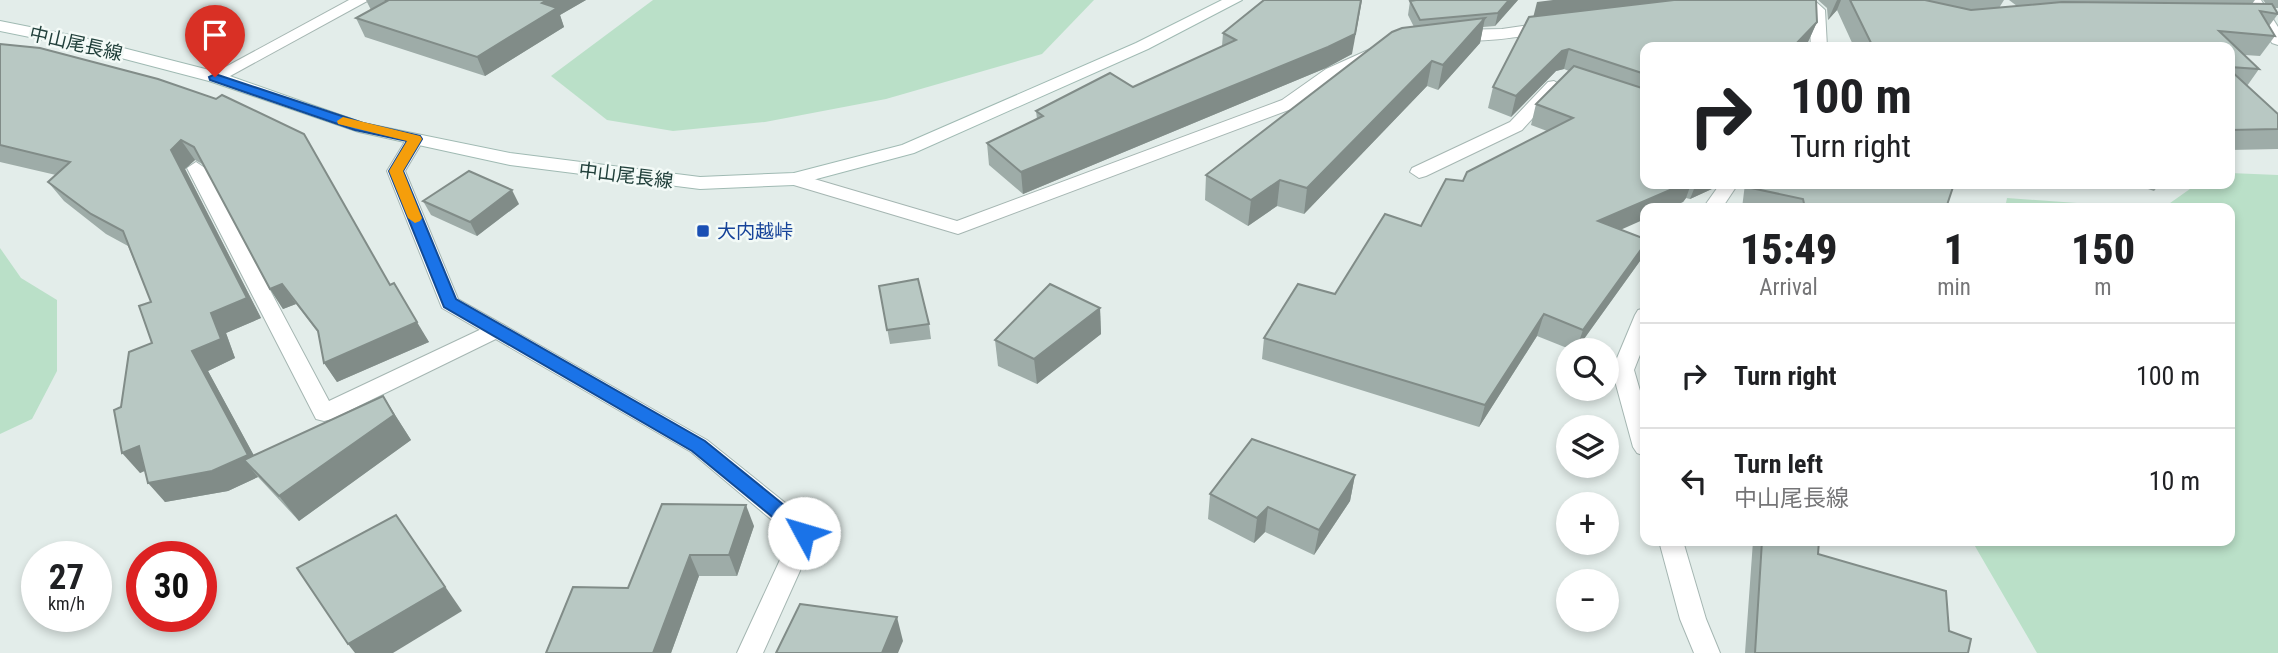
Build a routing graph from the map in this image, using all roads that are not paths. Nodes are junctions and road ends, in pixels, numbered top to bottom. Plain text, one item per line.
1 (361, 0) edge
2 (1805, 0) edge
3 (2253, 0) edge
4 (1222, 2) edge
5 (2240, 16) edge
6 (2271, 16) edge
7 (1570, 24) edge
8 (0, 26) edge
9 (1431, 38) edge
10 (2278, 40) edge
11 (1819, 42) edge
12 (1391, 48) edge
13 (215, 77) junction
14 (1576, 81) edge
15 (415, 139) junction
16 (196, 168) edge
17 (1419, 172) dead end
18 (794, 179) junction
19 (1640, 327) edge
20 (497, 330) junction
21 (1640, 430) edge
22 (1672, 546) edge
23 (750, 653) edge
24 (1707, 653) edge

1 - 13 street
2 - 11 street
3 - 6 street
4 - 18 street, 中山尾長線
5 - 6 street
6 - 10 street
7 - 9 street
8 - 13 street, 中山尾長線
12 - 18 street
13 - 15 street, 中山尾長線
14 - 17 street
15 - 18 street, 中山尾長線
15 - 20 street
16 - 20 street
19 - 21 street
20 - 23 street
22 - 24 street

